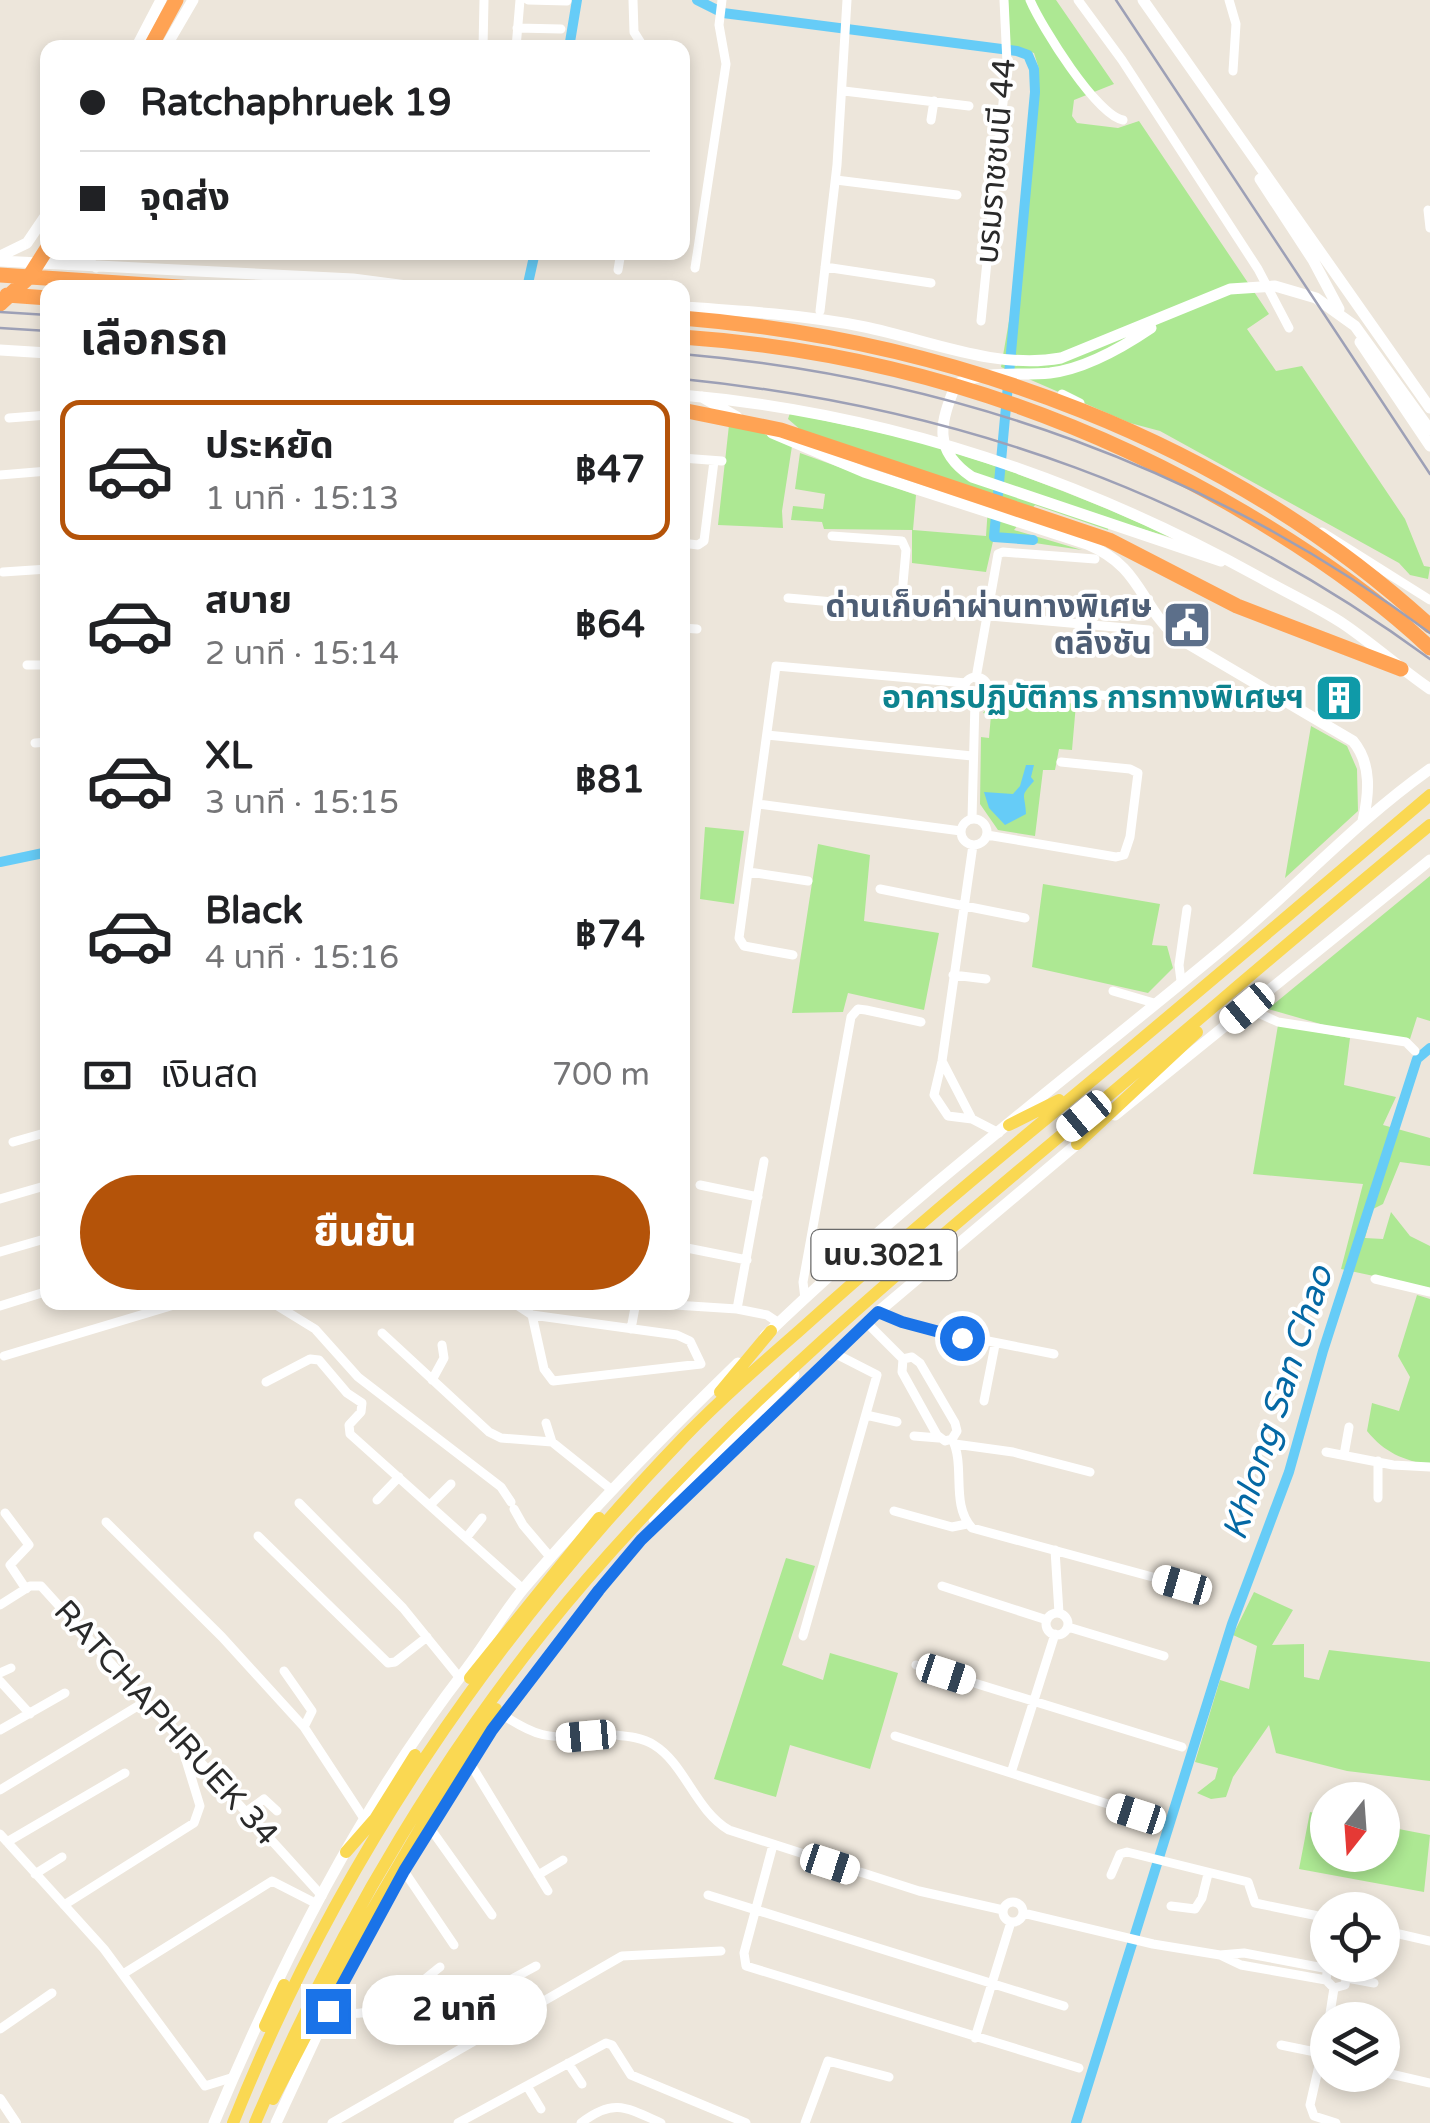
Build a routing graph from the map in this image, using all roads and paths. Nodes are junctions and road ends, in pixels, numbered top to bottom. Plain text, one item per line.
1 (161, 0) edge
2 (176, 0) edge
3 (193, 0) edge
4 (484, 0) edge
5 (520, 0) edge
6 (528, 0) edge
7 (633, 0) edge
8 (847, 0) edge
9 (1004, 0) edge
10 (1030, 0) edge
11 (1078, 0) edge
12 (1134, 0) edge
13 (1143, 0) edge
14 (1229, 0) edge
15 (567, 1) edge
16 (722, 1) edge
17 (518, 28) junction
18 (562, 30) dead end
19 (140, 40) edge
20 (154, 40) edge
21 (170, 40) edge
22 (483, 40) edge
23 (517, 40) edge
24 (639, 40) edge
25 (1233, 72) dead end
26 (844, 91) junction
27 (934, 101) junction
28 (969, 106) dead end
29 (1001, 119) junction
30 (931, 120) dead end
31 (1124, 120) dead end
32 (1015, 125) dead end
33 (836, 180) junction
34 (957, 195) dead end
35 (1428, 210) edge
36 (40, 224) edge
37 (1430, 228) edge
38 (31, 238) junction
39 (40, 249) edge
40 (0, 259) edge
41 (40, 260) edge
42 (86, 260) edge
43 (620, 260) edge
44 (96, 267) junction
45 (825, 267) junction
46 (695, 268) dead end
47 (618, 270) dead end
48 (0, 275) edge
49 (75, 280) edge
50 (367, 280) edge
51 (932, 283) dead end
52 (0, 295) edge
53 (40, 298) edge
54 (0, 304) edge
55 (690, 308) edge
56 (1360, 309) junction
57 (820, 311) dead end
58 (1170, 314) junction
59 (690, 319) edge
60 (980, 321) dead end
61 (1356, 323) junction
62 (1289, 328) dead end
63 (690, 338) edge
64 (0, 350) edge
65 (40, 353) edge
66 (1062, 394) dead end
67 (690, 396) edge
68 (702, 397) junction
69 (1430, 408) edge
70 (690, 412) edge
71 (40, 416) edge
72 (9, 418) dead end
73 (1430, 430) edge
74 (1430, 446) edge
75 (690, 459) edge
76 (40, 472) edge
77 (0, 475) edge
78 (832, 536) dead end
79 (690, 544) edge
80 (1095, 558) dead end
81 (1235, 564) junction
82 (40, 570) edge
83 (3, 572) dead end
84 (788, 598) dead end
85 (1430, 600) edge
86 (901, 606) junction
87 (988, 615) junction
88 (1430, 626) edge
89 (690, 629) edge
90 (697, 630) dead end
91 (1149, 630) dead end
92 (1430, 648) edge
93 (40, 665) edge
94 (28, 666) dead end
95 (1401, 669) junction
96 (971, 681) junction
97 (988, 688) junction
98 (1430, 689) edge
99 (1146, 698) dead end
100 (975, 701) junction
101 (767, 735) junction
102 (40, 743) edge
103 (36, 744) dead end
104 (972, 756) junction
105 (1061, 762) dead end
106 (1430, 768) edge
107 (1430, 795) edge
108 (758, 804) junction
109 (972, 820) junction
110 (1362, 823) junction
111 (1430, 825) edge
112 (961, 831) junction
113 (987, 835) junction
114 (972, 846) junction
115 (1430, 860) edge
116 (750, 872) junction
117 (808, 882) dead end
118 (880, 889) dead end
119 (964, 904) junction
120 (1187, 909) dead end
121 (1025, 918) dead end
122 (793, 955) dead end
123 (1258, 970) junction
124 (953, 975) junction
125 (986, 979) dead end
126 (1181, 981) junction
127 (1113, 991) dead end
128 (1154, 1003) junction
129 (1247, 1008) junction
130 (921, 1022) dead end
131 (1415, 1052) dead end
132 (942, 1061) junction
133 (1087, 1084) junction
134 (972, 1119) junction
135 (1004, 1129) junction
136 (40, 1134) edge
137 (13, 1142) dead end
138 (1077, 1144) junction
139 (764, 1161) dead end
140 (700, 1185) dead end
141 (40, 1187) edge
142 (758, 1197) junction
143 (0, 1198) edge
144 (40, 1240) edge
145 (690, 1249) edge
146 (0, 1252) edge
147 (747, 1260) junction
148 (1374, 1280) dead end
149 (1430, 1292) edge
150 (40, 1294) edge
151 (805, 1299) junction
152 (0, 1306) edge
153 (690, 1306) edge
154 (738, 1309) junction
155 (157, 1310) edge
156 (284, 1310) edge
157 (524, 1310) edge
158 (634, 1310) edge
159 (878, 1312) junction
160 (532, 1315) junction
161 (866, 1323) junction
162 (775, 1327) junction
163 (631, 1328) junction
164 (382, 1332) dead end
165 (442, 1345) dead end
166 (995, 1345) junction
167 (834, 1353) junction
168 (806, 1354) junction
169 (1054, 1354) dead end
170 (4, 1356) dead end
171 (903, 1359) junction
172 (701, 1364) junction
173 (432, 1380) junction
174 (266, 1382) dead end
175 (719, 1387) junction
176 (984, 1401) dead end
177 (866, 1415) junction
178 (897, 1422) dead end
179 (546, 1423) dead end
180 (1349, 1426) dead end
181 (684, 1431) junction
182 (914, 1436) dead end
183 (939, 1438) junction
184 (552, 1442) junction
185 (954, 1442) junction
186 (1326, 1452) dead end
187 (1344, 1455) junction
188 (1378, 1461) junction
189 (1430, 1467) edge
190 (1090, 1472) dead end
191 (399, 1477) junction
192 (451, 1484) dead end
193 (612, 1490) junction
194 (676, 1493) joint
195 (1378, 1498) dead end
196 (377, 1500) dead end
197 (299, 1503) dead end
198 (430, 1505) junction
199 (894, 1510) dead end
200 (5, 1512) dead end
201 (482, 1518) dead end
202 (106, 1522) dead end
203 (968, 1524) junction
204 (258, 1536) dead end
205 (466, 1538) junction
206 (630, 1545) junction
207 (1056, 1550) junction
208 (552, 1558) junction
209 (1182, 1585) dead end
210 (942, 1586) dead end
211 (523, 1588) junction
212 (26, 1589) junction
213 (0, 1605) edge
214 (1058, 1613) junction
215 (1048, 1620) junction
216 (1068, 1627) junction
217 (1055, 1634) junction
218 (802, 1636) dead end
219 (428, 1637) junction
220 (1164, 1656) dead end
221 (916, 1665) dead end
222 (10, 1668) dead end
223 (284, 1671) dead end
224 (0, 1673) edge
225 (459, 1676) junction
226 (0, 1681) edge
227 (64, 1693) dead end
228 (146, 1700) junction
229 (1034, 1702) junction
230 (30, 1714) junction
231 (503, 1716) junction
232 (304, 1726) junction
233 (0, 1730) edge
234 (492, 1730) junction
235 (895, 1736) dead end
236 (179, 1737) junction
237 (1182, 1747) dead end
238 (470, 1763) junction
239 (126, 1773) dead end
240 (413, 1773) junction
241 (1011, 1774) junction
242 (0, 1790) edge
243 (430, 1796) junction
244 (277, 1811) dead end
245 (246, 1812) junction
246 (1136, 1814) dead end
247 (365, 1820) junction
248 (430, 1828) junction
249 (4, 1838) edge
250 (773, 1845) junction
251 (346, 1852) junction
252 (62, 1858) dead end
253 (563, 1860) dead end
254 (404, 1871) junction
255 (35, 1874) junction
256 (1208, 1874) junction
257 (538, 1875) junction
258 (1110, 1875) dead end
259 (548, 1891) dead end
260 (708, 1895) dead end
261 (320, 1900) junction
262 (64, 1905) junction
263 (1171, 1906) dead end
264 (1003, 1910) junction
265 (754, 1912) junction
266 (1023, 1913) junction
267 (1310, 1914) edge
268 (492, 1915) dead end
269 (1011, 1922) junction
270 (1400, 1934) edge
271 (1430, 1941) edge
272 (454, 1946) dead end
273 (721, 1951) dead end
274 (1220, 1955) junction
275 (1310, 1965) edge
276 (440, 1966) dead end
277 (536, 1966) dead end
278 (123, 1974) junction
279 (1345, 1982) edge
280 (1369, 1982) edge
281 (1374, 1983) dead end
282 (1330, 1984) junction
283 (417, 1985) junction
284 (992, 1986) junction
285 (52, 1994) dead end
286 (1329, 2002) edge
287 (1064, 2006) dead end
288 (433, 2008) junction
289 (328, 2011) junction
290 (24, 2013) junction
291 (477, 2013) dead end
292 (366, 2014) junction
293 (32, 2026) dead end
294 (0, 2030) edge
295 (485, 2034) junction
296 (975, 2038) junction
297 (1281, 2044) dead end
298 (1310, 2051) edge
299 (568, 2062) junction
300 (1079, 2068) dead end
301 (234, 2076) junction
302 (1400, 2076) edge
303 (889, 2077) dead end
304 (1430, 2082) edge
305 (582, 2084) dead end
306 (527, 2086) junction
307 (1314, 2092) edge
308 (0, 2099) edge
309 (542, 2109) dead end
310 (482, 2110) junction
311 (8, 2118) edge
312 (214, 2123) edge
313 (233, 2123) edge
314 (257, 2123) edge
315 (276, 2123) edge
316 (332, 2123) edge
317 (458, 2123) edge
318 (491, 2123) edge
319 (581, 2123) edge
320 (661, 2123) edge
321 (746, 2123) edge
322 (806, 2123) edge
323 (1336, 2123) edge

1 - 19 main road
2 - 20 highway
3 - 21 main road
4 - 22 street
5 - 17 street
6 - 15 street
7 - 24 street
8 - 26 street
9 - 29 street, บรมราชชนนี 44
10 - 31 street
11 - 62 street
12 - 61 main road
13 - 56 main road
14 - 25 street
16 - 46 street
17 - 18 street
17 - 23 street
26 - 27 street
26 - 33 street
27 - 28 street
27 - 30 street
29 - 32 street
29 - 60 street, บรมราชชนนี 44
33 - 34 street
33 - 45 street
35 - 37 street
36 - 38 main road
38 - 39 main road
38 - 40 main road
40 - 44 main road
41 - 54 highway
42 - 44 main road
43 - 47 street
44 - 50 main road
45 - 51 street
45 - 57 street
48 - 49 highway
52 - 53 highway
55 - 58 main road
56 - 61 main road
56 - 69 main road
58 - 73 main road
58 - 81 main road
59 - 88 highway
61 - 74 main road
63 - 92 highway
64 - 65 main road
66 - 85 street
67 - 68 main road
68 - 81 main road
68 - 110 main road
70 - 95 highway
71 - 72 street
75 - 79 street
76 - 77 street
78 - 86 street
80 - 87 street
81 - 95 main road
82 - 83 street
84 - 86 street
86 - 87 street
87 - 91 street
87 - 96 street
89 - 90 street
93 - 94 street
95 - 98 main road
96 - 97 street
96 - 100 street
96 - 101 street
97 - 99 street
97 - 100 street
100 - 104 street
101 - 104 street
101 - 108 street
102 - 103 street
104 - 109 street
105 - 113 street
106 - 110 main road, นบ.3021
107 - 133 main road, นบ.3021
108 - 112 street
108 - 116 street
109 - 112 street
109 - 113 street
110 - 126 main road, นบ.3021
111 - 123 main road, นบ.3021
112 - 114 street
113 - 114 street
114 - 119 street
115 - 129 main road
116 - 117 street
116 - 122 street
118 - 119 street
119 - 121 street
119 - 124 street
120 - 126 street
123 - 138 main road
123 - 168 main road, นบ.3021
124 - 125 street
124 - 132 street
126 - 128 main road, นบ.3021
127 - 128 street
128 - 135 main road, นบ.3021
129 - 131 street
129 - 138 main road
130 - 151 street
132 - 134 street
132 - 134 street
133 - 135 main road
133 - 181 main road, นบ.3021
134 - 135 street
135 - 151 main road, นบ.3021
136 - 137 street
138 - 159 main road, นบ.3021
139 - 142 street
140 - 142 street
141 - 143 street
142 - 147 street
144 - 146 street
145 - 147 street
147 - 154 street
148 - 149 street
150 - 152 street
151 - 162 main road, นบ.3021
153 - 154 street
154 - 162 street
155 - 170 street
156 - 208 street
157 - 160 street
158 - 163 street
159 - 161 main road, นบ.3021
159 - 166 street
160 - 163 street
160 - 172 street
161 - 167 main road, นบ.3021
161 - 171 street
162 - 175 main road
163 - 172 street
164 - 173 street
165 - 173 street
166 - 169 street
166 - 176 street
167 - 177 street
167 - 206 main road, นบ.3021
168 - 194 main road
168 - 243 main road, นบ.3021
171 - 183 street
171 - 185 street
172 - 175 street
173 - 184 street
174 - 191 street
175 - 181 main road
175 - 193 main road
177 - 178 street
177 - 218 street
179 - 184 street
180 - 187 street
181 - 240 main road, นบ.3021
181 - 313 main road
182 - 183 street
183 - 185 street
184 - 193 street
185 - 190 street
185 - 203 street
186 - 187 street
187 - 188 street
188 - 189 street
188 - 195 street
191 - 196 street
191 - 198 street
192 - 198 street
193 - 208 main road
194 - 206 main road
197 - 219 street
198 - 205 street
199 - 203 street
200 - 212 street
201 - 205 street
202 - 232 street
203 - 207 street
204 - 219 street
205 - 211 street
206 - 231 main road, นบ.3021
206 - 314 main road
207 - 209 street
207 - 214 street
208 - 211 main road
210 - 215 street
211 - 225 main road
212 - 213 street, RATCHAPHRUEK 34
212 - 228 street, RATCHAPHRUEK 34
214 - 215 street
214 - 216 street
215 - 217 street
216 - 217 street
216 - 220 street
217 - 229 street
219 - 225 street
221 - 229 street
222 - 224 street
223 - 232 street
225 - 247 main road
226 - 230 street
227 - 230 street
228 - 236 street, RATCHAPHRUEK 34
228 - 242 street
229 - 237 street
229 - 241 street
230 - 233 street
231 - 234 main road
231 - 250 street
232 - 247 street
234 - 238 main road
234 - 243 main road
235 - 241 street
236 - 245 street, RATCHAPHRUEK 34
236 - 262 street
238 - 248 main road
238 - 257 street
239 - 249 street
240 - 251 main road
240 - 313 main road, นบ.3021
241 - 246 street
243 - 314 main road, นบ.3021
244 - 245 street
245 - 261 street, RATCHAPHRUEK 34
247 - 251 main road
248 - 254 main road
248 - 268 street
249 - 255 street
250 - 264 street
250 - 265 street
251 - 261 main road
252 - 255 street
253 - 257 street
254 - 272 street
254 - 289 main road
255 - 262 street
256 - 258 street
256 - 263 street
256 - 267 street
257 - 259 street
260 - 265 street
261 - 278 street
261 - 301 main road
262 - 278 street
264 - 266 street
264 - 269 street
265 - 284 street
265 - 296 street
266 - 269 street
266 - 274 street
269 - 284 street
270 - 271 street
273 - 295 street
274 - 275 street
274 - 282 street
276 - 283 street
277 - 288 street
278 - 301 street
279 - 282 street
280 - 281 street
282 - 286 street
283 - 288 street
283 - 292 street
284 - 287 street
284 - 296 street
285 - 290 street
288 - 292 street
289 - 292 street
289 - 315 main road
290 - 293 street
290 - 294 street
291 - 295 street
295 - 316 street
296 - 300 street
297 - 298 street
299 - 305 street
299 - 306 street
299 - 321 street
301 - 312 main road
302 - 304 street
303 - 322 street
306 - 309 street
306 - 310 street
307 - 323 street
308 - 311 street
310 - 317 street
310 - 318 street
319 - 320 street

